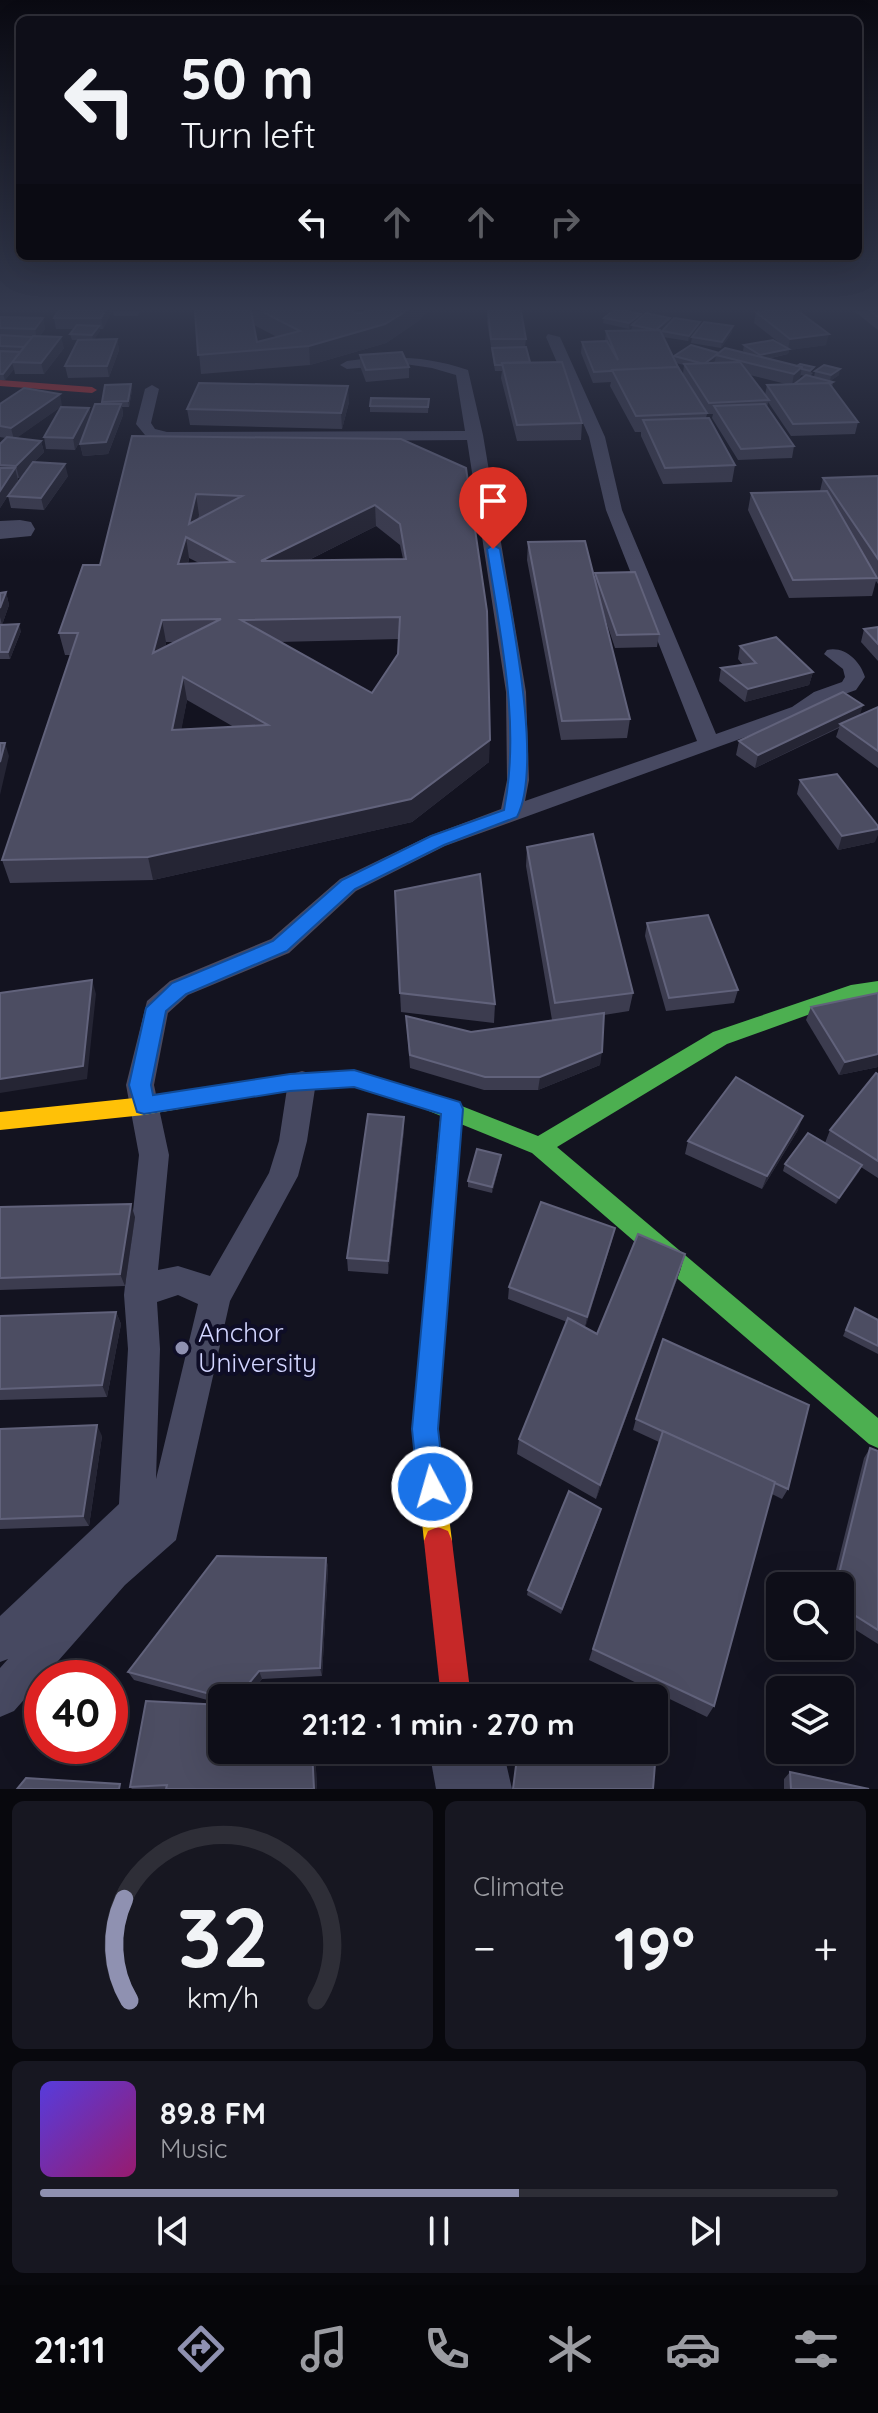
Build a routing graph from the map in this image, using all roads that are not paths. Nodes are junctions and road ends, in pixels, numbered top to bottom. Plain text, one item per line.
1 (151, 394) edge
2 (467, 394) edge
3 (578, 394) edge
4 (475, 435) junction
5 (834, 654) dead end
6 (709, 744) junction
7 (511, 813) junction
8 (878, 988) edge
9 (302, 1082) junction
10 (144, 1106) junction
11 (452, 1109) junction
12 (0, 1121) edge
13 (540, 1146) junction
14 (140, 1295) junction
15 (215, 1298) junction
16 (878, 1435) edge
17 (0, 1643) edge
18 (454, 1684) edge
19 (0, 1697) edge
20 (469, 1764) edge
21 (474, 1789) edge

1 - 4 lane
2 - 4 lane
3 - 6 lane
4 - 7 lane
5 - 6 lane
6 - 7 lane
7 - 10 lane
8 - 13 street
9 - 10 street
9 - 11 street
9 - 15 lane
10 - 12 street
10 - 14 lane
11 - 13 street
11 - 18 street
13 - 16 street
14 - 15 lane
14 - 17 lane
15 - 19 lane
20 - 21 street

